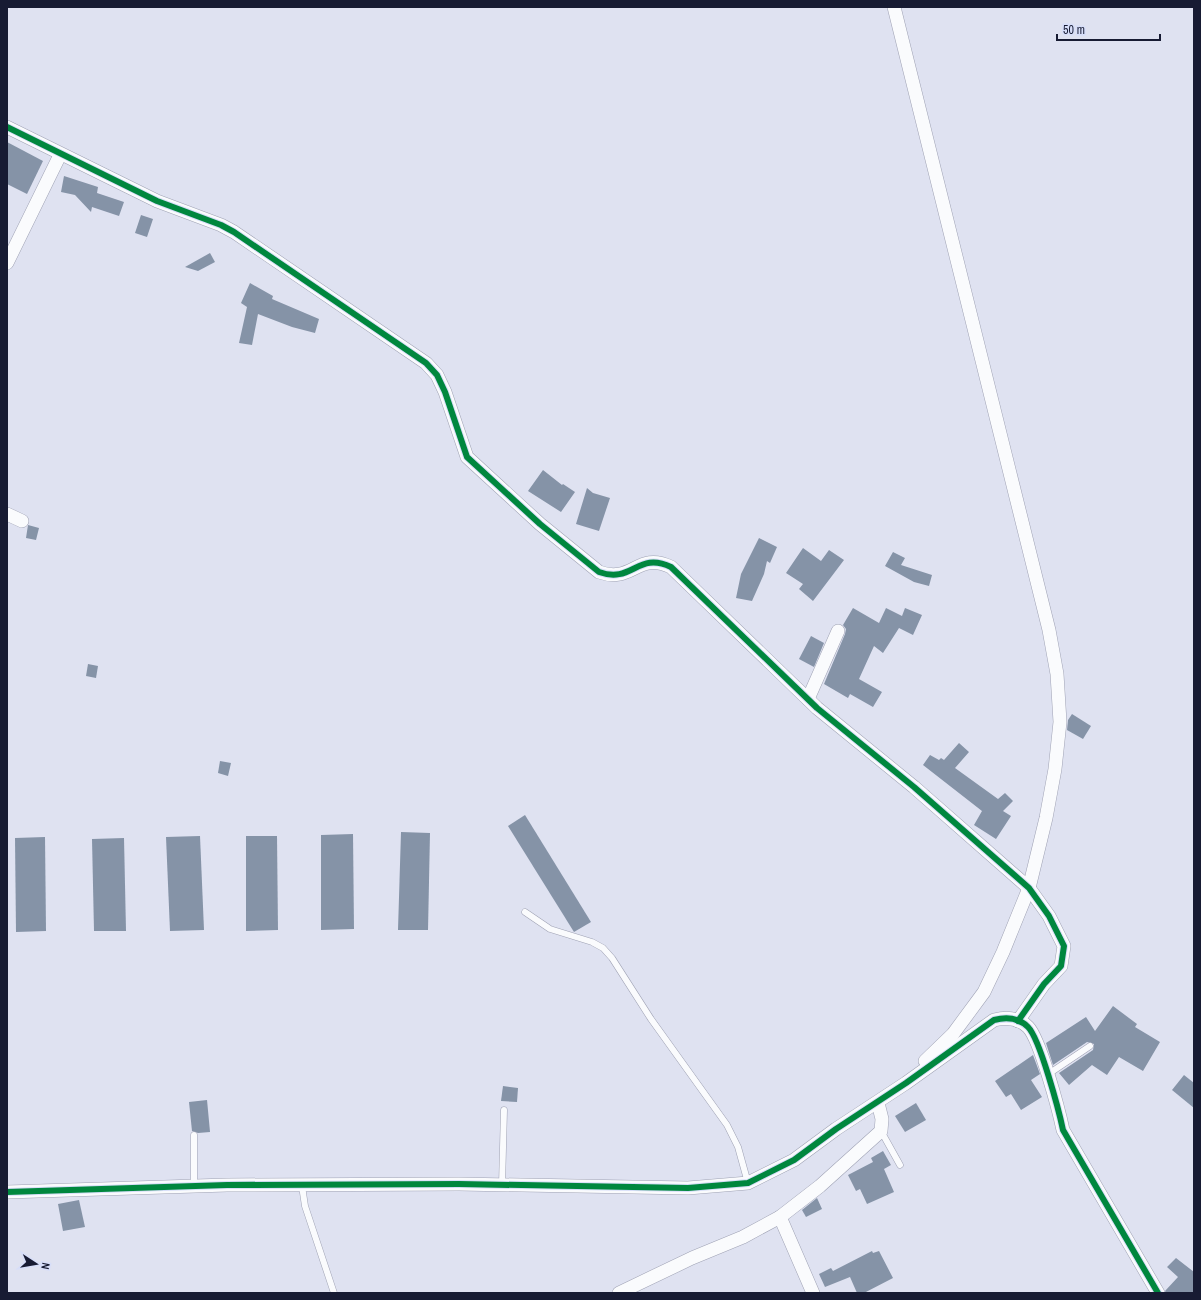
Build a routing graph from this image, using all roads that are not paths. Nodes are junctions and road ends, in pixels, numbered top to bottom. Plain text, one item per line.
1 (894, 7) edge
2 (7, 127) edge
3 (60, 155) junction
4 (7, 262) edge
5 (7, 514) edge
6 (22, 521) dead end
7 (838, 630) dead end
8 (808, 700) junction
9 (1029, 888) junction
10 (525, 912) dead end
11 (1018, 1021) junction
12 (1090, 1046) dead end
13 (1047, 1075) junction
14 (906, 1083) junction
15 (878, 1103) junction
16 (504, 1110) dead end
17 (882, 1130) junction
18 (194, 1135) dead end
19 (900, 1165) dead end
20 (748, 1184) junction
21 (502, 1185) junction
22 (194, 1186) junction
23 (302, 1186) junction
24 (7, 1192) edge
25 (780, 1217) junction
26 (334, 1293) edge
27 (620, 1293) edge
28 (813, 1293) edge
29 (1158, 1293) edge

1 - 9 street
2 - 3 street
3 - 4 street
3 - 8 street
5 - 6 street
7 - 8 street
8 - 9 street
9 - 11 street
9 - 14 street
10 - 20 lane
11 - 13 street
11 - 14 street
12 - 13 lane
13 - 29 street
14 - 15 street
15 - 17 street
15 - 20 street
16 - 21 lane
17 - 19 lane
17 - 25 street
18 - 22 lane
20 - 21 street
21 - 23 street
22 - 23 street
22 - 24 street
23 - 26 lane
25 - 27 street
25 - 28 street

